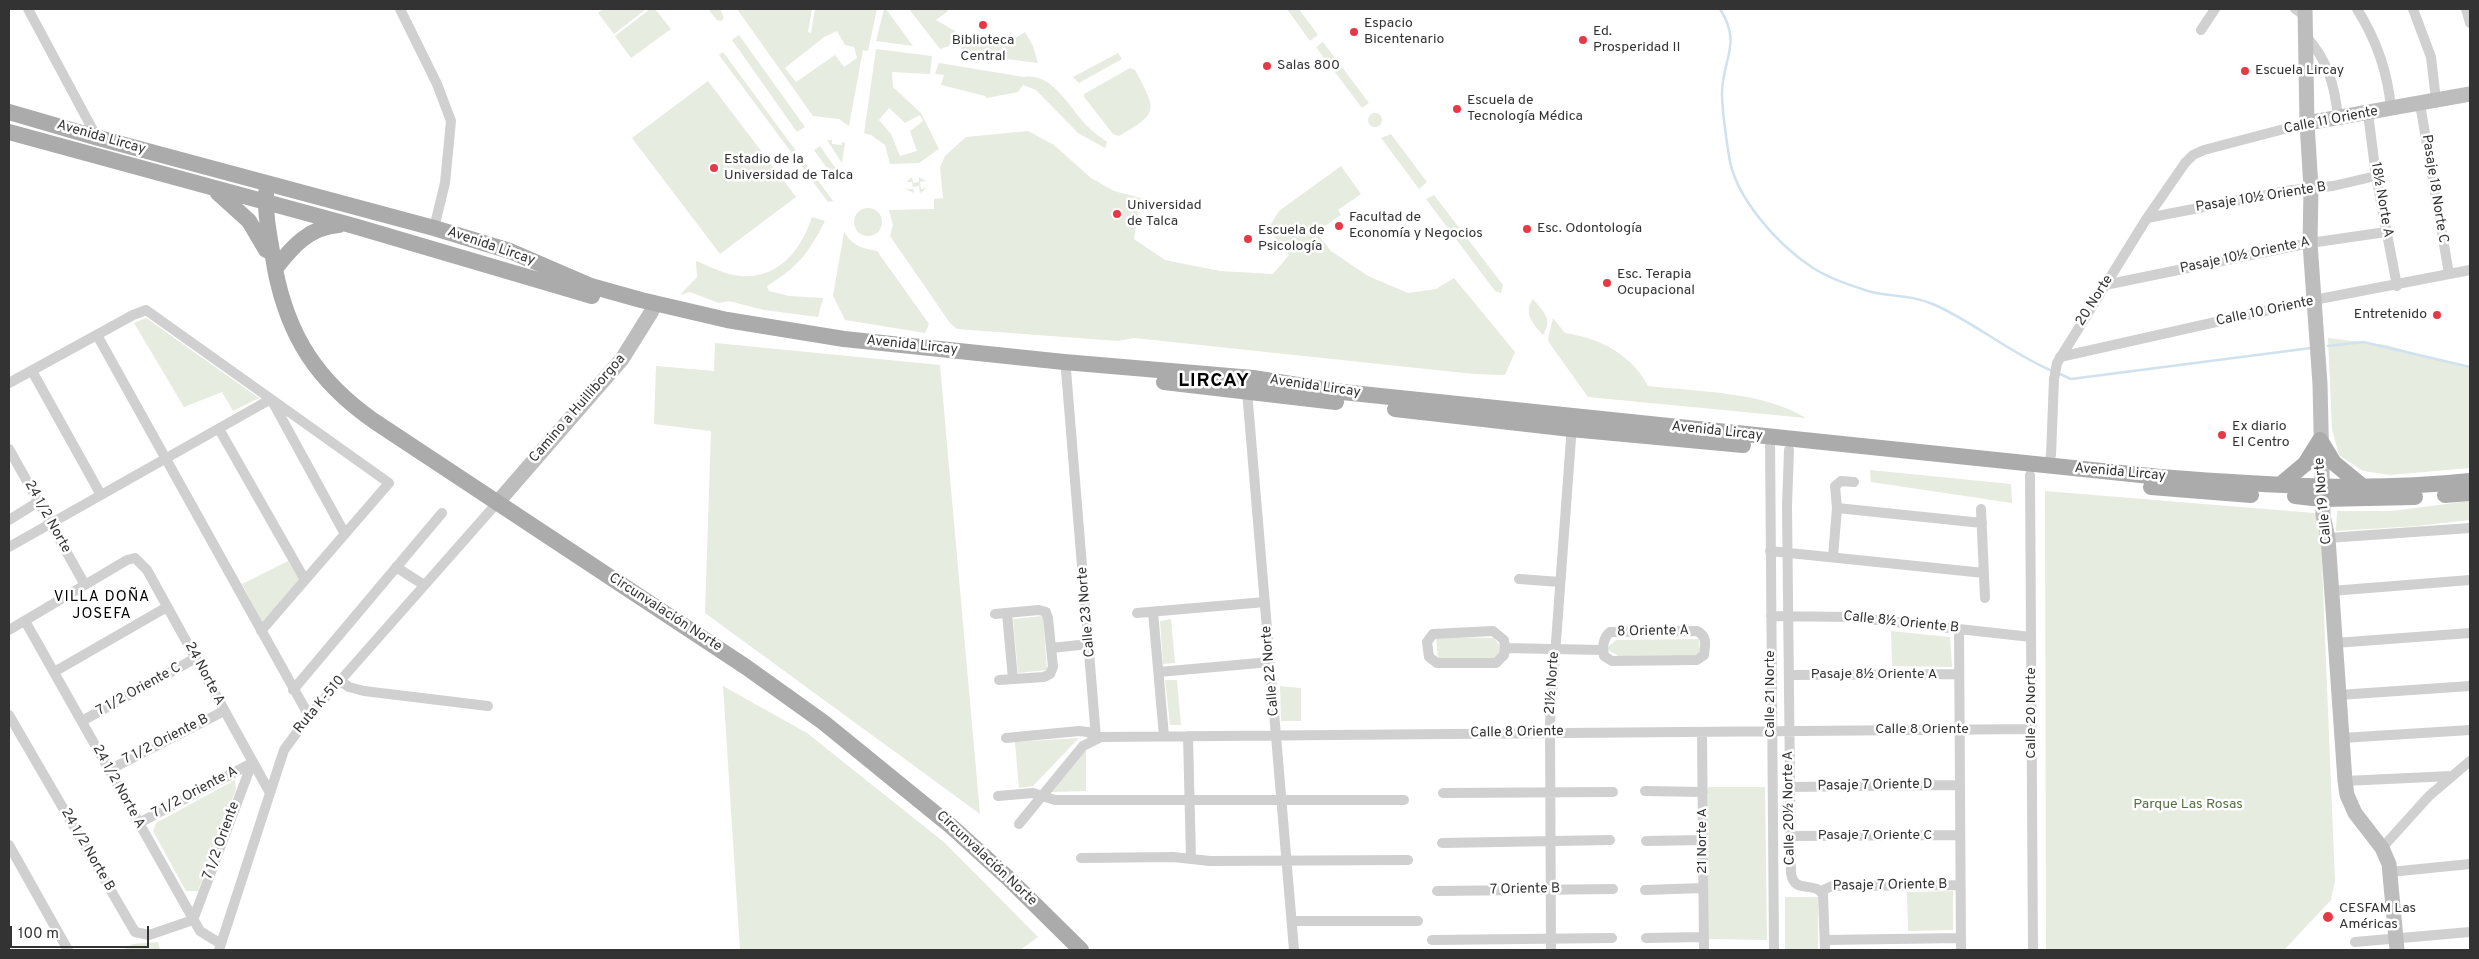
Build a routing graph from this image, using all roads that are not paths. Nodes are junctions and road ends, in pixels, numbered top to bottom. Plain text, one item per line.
1 (28, 9) edge
2 (400, 9) edge
3 (2215, 9) edge
4 (2357, 9) edge
5 (2413, 9) edge
6 (2466, 9) edge
7 (2302, 11) edge
8 (2470, 23) edge
9 (2201, 30) dead end
10 (2306, 36) junction
11 (2470, 94) edge
12 (2436, 100) junction
13 (2420, 104) junction
14 (2391, 109) junction
15 (9, 112) edge
16 (2368, 113) junction
17 (2338, 118) junction
18 (2307, 123) junction
19 (9, 132) edge
20 (95, 137) junction
21 (2193, 154) joint
22 (2376, 176) junction
23 (272, 185) junction
24 (210, 188) junction
25 (2311, 188) junction
26 (272, 205) junction
27 (2147, 218) junction
28 (354, 226) junction
29 (434, 228) junction
30 (2386, 232) junction
31 (2310, 243) junction
32 (275, 269) junction
33 (2470, 270) edge
34 (2449, 274) junction
35 (2106, 285) junction
36 (2397, 286) junction
37 (2314, 300) junction
38 (652, 311) junction
39 (97, 335) junction
40 (2060, 357) junction
41 (1066, 370) junction
42 (32, 371) junction
43 (9, 384) edge
44 (1250, 385) junction
45 (271, 399) junction
46 (1572, 422) junction
47 (218, 428) junction
48 (2320, 440) junction
49 (1770, 443) junction
50 (9, 449) edge
51 (1789, 450) junction
52 (165, 459) junction
53 (2048, 466) junction
54 (2030, 475) junction
55 (2470, 481) edge
56 (1854, 482) dead end
57 (2280, 485) junction
58 (1770, 486) junction
59 (2362, 486) junction
60 (1788, 487) junction
61 (2322, 492) junction
62 (2470, 493) edge
63 (102, 495) junction
64 (38, 502) junction
65 (497, 503) junction
66 (1837, 508) junction
67 (1981, 509) dead end
68 (442, 513) dead end
69 (9, 520) edge
70 (1982, 523) junction
71 (50, 524) junction
72 (2470, 528) edge
73 (345, 534) junction
74 (2328, 538) junction
75 (9, 547) edge
76 (1770, 551) junction
77 (1788, 553) junction
78 (1833, 557) junction
79 (396, 568) junction
80 (1984, 573) junction
81 (1518, 579) dead end
82 (305, 580) junction
83 (2470, 580) edge
84 (1560, 582) junction
85 (424, 584) junction
86 (85, 585) junction
87 (2332, 591) junction
88 (1985, 598) dead end
89 (1265, 602) junction
90 (167, 607) junction
91 (1154, 612) junction
92 (1007, 613) junction
93 (1137, 613) dead end
94 (995, 614) dead end
95 (1771, 616) junction
96 (1788, 616) junction
97 (25, 620) junction
98 (1958, 629) junction
99 (9, 630) edge
100 (261, 631) junction
101 (2470, 634) edge
102 (2031, 637) junction
103 (2335, 643) junction
104 (1090, 644) junction
105 (1051, 648) junction
106 (1505, 648) junction
107 (1555, 650) junction
108 (1602, 650) junction
109 (196, 658) junction
110 (1270, 662) junction
111 (54, 672) junction
112 (1159, 672) junction
113 (1959, 674) junction
114 (1789, 675) junction
115 (1013, 679) junction
116 (999, 680) dead end
117 (340, 681) junction
118 (2470, 686) edge
119 (293, 690) junction
120 (2339, 696) junction
121 (488, 706) dead end
122 (224, 711) junction
123 (9, 715) edge
124 (308, 716) junction
125 (82, 721) junction
126 (2032, 729) junction
127 (1959, 730) junction
128 (2470, 730) edge
129 (1772, 731) junction
130 (1789, 731) junction
131 (1702, 732) junction
132 (1550, 733) junction
133 (1276, 735) junction
134 (1164, 736) junction
135 (1188, 736) junction
136 (1006, 738) dead end
137 (1096, 738) junction
138 (2342, 738) junction
139 (2470, 761) edge
140 (252, 763) junction
141 (109, 770) junction
142 (2451, 776) junction
143 (2345, 781) junction
144 (1960, 785) junction
145 (1790, 787) junction
146 (1645, 791) dead end
147 (1550, 792) junction
148 (1613, 792) dead end
149 (1702, 792) junction
150 (270, 793) junction
151 (1443, 793) dead end
152 (998, 796) dead end
153 (1042, 796) junction
154 (1190, 799) junction
155 (1281, 799) junction
156 (1404, 800) dead end
157 (139, 823) junction
158 (1019, 824) dead end
159 (1960, 835) junction
160 (1790, 836) junction
161 (1610, 840) dead end
162 (1703, 840) junction
163 (1550, 841) junction
164 (1646, 841) dead end
165 (1442, 843) dead end
166 (9, 845) edge
167 (2382, 848) junction
168 (1081, 858) dead end
169 (1191, 859) junction
170 (1286, 860) junction
171 (1408, 860) dead end
172 (2470, 864) edge
173 (2390, 872) junction
174 (1960, 885) junction
175 (1703, 888) junction
176 (1613, 889) dead end
177 (1551, 890) junction
178 (1645, 890) dead end
179 (1821, 890) junction
180 (1437, 891) dead end
181 (193, 920) junction
182 (1292, 921) junction
183 (1418, 921) dead end
184 (2470, 932) edge
185 (1704, 937) junction
186 (1551, 938) junction
187 (1612, 938) dead end
188 (1646, 938) dead end
189 (1961, 938) junction
190 (1432, 940) dead end
191 (2355, 942) dead end
192 (2396, 944) edge
193 (1825, 945) edge
194 (220, 947) edge
195 (68, 950) edge
196 (1081, 950) edge
197 (1294, 950) edge
198 (1551, 950) edge
199 (1704, 950) edge
200 (1774, 950) edge
201 (1961, 950) edge
202 (2033, 950) edge

1 - 20 street
2 - 29 street
3 - 9 street
4 - 14 street
5 - 12 street
6 - 8 street
7 - 10 street, Calle 19 Norte
10 - 17 street
10 - 18 street, Calle 19 Norte
11 - 12 street, Calle 11 Oriente
12 - 13 street, Calle 11 Oriente
13 - 14 street, Calle 11 Oriente
13 - 34 street, Pasaje 18 Norte C
14 - 16 street, Calle 11 Oriente
15 - 20 main road, Avenida Lircay
16 - 17 street, Calle 11 Oriente
16 - 22 street, 18½ Norte A
17 - 18 street, Calle 11 Oriente
18 - 21 street, Calle 11 Oriente
18 - 25 street, Calle 19 Norte
19 - 24 main road, Avenida Lircay
20 - 23 main road, Avenida Lircay
21 - 27 street, 20 Norte
22 - 25 street, Pasaje 10½ Oriente B
22 - 30 street, 18½ Norte A
23 - 26 main road, Circunvalación Norte
23 - 29 main road, Avenida Lircay
24 - 26 main road, Avenida Lircay
24 - 32 main road
25 - 27 street, Pasaje 10½ Oriente B
25 - 31 street, Calle 19 Norte
26 - 28 main road, Avenida Lircay
26 - 32 main road, Circunvalación Norte
27 - 35 street, 20 Norte
28 - 32 main road
28 - 38 main road, Avenida Lircay
29 - 44 main road, Avenida Lircay
30 - 31 street, Pasaje 10½ Oriente A
30 - 36 street, 18½ Norte A
31 - 35 street, Pasaje 10½ Oriente A
31 - 37 street, Calle 19 Norte
32 - 65 main road, Circunvalación Norte
33 - 34 street, Calle 10 Oriente
34 - 36 street, Calle 10 Oriente
35 - 40 street, 20 Norte
36 - 37 street, Calle 10 Oriente
37 - 40 street, Calle 10 Oriente
37 - 48 street, Calle 19 Norte
38 - 41 main road, Avenida Lircay
38 - 65 street, Camino a Huilliborgoa
39 - 42 street
39 - 45 street
39 - 52 street
40 - 53 street, 20 Norte
41 - 44 main road, Avenida Lircay
41 - 104 street, Calle 23 Norte
42 - 43 street
42 - 63 street
44 - 46 main road, Avenida Lircay
44 - 89 street, Calle 22 Norte
45 - 47 street
45 - 73 street
45 - 73 street
46 - 49 main road, Avenida Lircay
46 - 84 street, 21½ Norte
47 - 52 street
47 - 82 street
48 - 57 main road
48 - 59 main road
48 - 61 street, Calle 19 Norte
49 - 51 main road, Avenida Lircay
49 - 53 main road, Avenida Lircay
49 - 58 street, Calle 21 Norte
50 - 64 street, 24 1/2 Norte
51 - 54 main road, Avenida Lircay
51 - 60 street, Calle 21 Norte
52 - 63 street
52 - 100 street
53 - 57 main road, Avenida Lircay
54 - 61 main road, Avenida Lircay
54 - 102 street, Calle 20 Norte
55 - 59 main road, Avenida Lircay
56 - 66 street
57 - 61 main road, Avenida Lircay
58 - 60 street
58 - 76 street, Calle 21 Norte
59 - 61 main road, Avenida Lircay
60 - 77 street, Calle 21 Norte
61 - 62 main road, Avenida Lircay
61 - 74 street, Calle 19 Norte
63 - 71 street
64 - 69 street
64 - 71 street, 24 1/2 Norte
65 - 85 street, Ruta K-510
65 - 196 main road, Circunvalación Norte
66 - 70 street
66 - 78 street
67 - 70 street
68 - 79 street
70 - 80 street
71 - 75 street
71 - 86 street, 24 1/2 Norte
72 - 74 street
73 - 82 street
74 - 87 street, Calle 19 Norte
76 - 77 street
76 - 95 street, Calle 21 Norte
77 - 78 street
77 - 96 street, Calle 21 Norte
78 - 80 street
79 - 85 street
79 - 119 street
80 - 88 street
81 - 84 street
82 - 100 street
83 - 87 street
84 - 107 street, 21½ Norte
85 - 117 street, Ruta K-510
86 - 90 street, 24 Norte A
86 - 97 street
87 - 103 street, Calle 19 Norte
89 - 91 street
89 - 110 street, Calle 22 Norte
90 - 109 street, 24 Norte A
90 - 111 street
91 - 93 street
91 - 112 street
92 - 94 street
92 - 105 street
92 - 115 street
95 - 96 street, Calle 8½ Oriente B
95 - 129 street, Calle 21 Norte
96 - 98 street, Calle 8½ Oriente B
96 - 114 street, Calle 21 Norte
97 - 99 street
97 - 111 street, 24 1/2 Norte A
98 - 102 street, Calle 8½ Oriente B
98 - 113 street
100 - 119 street
101 - 103 street
102 - 126 street, Calle 20 Norte
103 - 120 street, Calle 19 Norte
104 - 105 street
104 - 137 street, Calle 23 Norte
105 - 115 street
106 - 106 street
106 - 107 street, 8 Oriente A
107 - 108 street, 8 Oriente A
107 - 132 street, 21½ Norte
108 - 108 street, 8 Oriente A
109 - 122 street, 24 Norte A
109 - 125 street, 7 1/2 Oriente C
110 - 112 street
110 - 133 street, Calle 22 Norte
111 - 125 street, 24 1/2 Norte A
112 - 134 street
113 - 114 street, Pasaje 8½ Oriente A
113 - 127 street
114 - 130 street, Calle 21 Norte
115 - 116 street
117 - 121 street
117 - 124 street, Ruta K-510
118 - 120 street
119 - 124 street
120 - 138 street, Calle 19 Norte
122 - 140 street, 24 Norte A
122 - 141 street, 7 1/2 Oriente B
123 - 181 street, 24 1/2 Norte B
124 - 150 street, Ruta K-510
125 - 141 street, 24 1/2 Norte A
126 - 127 street, Calle 8 Oriente
126 - 202 street, Calle 20 Norte
127 - 130 street, Calle 8 Oriente
127 - 144 street
128 - 138 street
129 - 130 street, Calle 8 Oriente
129 - 131 street, Calle 8 Oriente
129 - 200 street, Calle 21 Norte
130 - 145 street, Calle 20½ Norte A
131 - 132 street, Calle 8 Oriente
131 - 149 street, 21 Norte A
132 - 133 street, Calle 8 Oriente
132 - 147 street, 21½ Norte
133 - 135 street, Calle 8 Oriente
133 - 155 street, Calle 22 Norte
134 - 135 street, Calle 8 Oriente
134 - 137 street, Calle 8 Oriente
135 - 154 street
136 - 137 street, Calle 8 Oriente
137 - 153 street
138 - 143 street, Calle 19 Norte
139 - 142 street
140 - 150 street, 24 Norte A
140 - 157 street, 7 1/2 Oriente A
140 - 181 street, 7 1/2 Oriente
141 - 157 street, 24 1/2 Norte A
142 - 143 street
142 - 167 street
143 - 167 street, Calle 19 Norte
144 - 145 street, Pasaje 7 Oriente D
144 - 159 street
145 - 160 street, Calle 20½ Norte A
146 - 149 street
147 - 148 street
147 - 151 street
147 - 163 street, 21½ Norte
149 - 162 street, 21 Norte A
150 - 194 street, Ruta K-510
152 - 153 street
153 - 154 street
153 - 158 street
154 - 155 street
154 - 169 street
155 - 156 street
155 - 170 street, Calle 22 Norte
157 - 181 street, 24 1/2 Norte A
159 - 160 street, Pasaje 7 Oriente C
159 - 174 street
160 - 179 street, Calle 20½ Norte A
161 - 163 street
162 - 164 street
162 - 175 street, 21 Norte A
163 - 165 street
163 - 177 street, 21½ Norte
166 - 195 street
167 - 173 street, Calle 19 Norte
168 - 169 street
169 - 170 street
170 - 171 street
170 - 182 street, Calle 22 Norte
172 - 173 street
173 - 192 street, Calle 19 Norte
174 - 179 street, Pasaje 7 Oriente B
174 - 189 street
175 - 178 street
175 - 185 street, 21 Norte A
176 - 177 street, 7 Oriente B
177 - 180 street, 7 Oriente B
177 - 186 street, 21½ Norte
179 - 193 street
181 - 194 street, 24 1/2 Norte A
182 - 183 street
182 - 197 street, Calle 22 Norte
184 - 192 street
185 - 188 street
185 - 199 street, 21 Norte A
186 - 187 street
186 - 190 street
186 - 198 street, 21½ Norte
189 - 193 street
189 - 201 street
191 - 192 street

